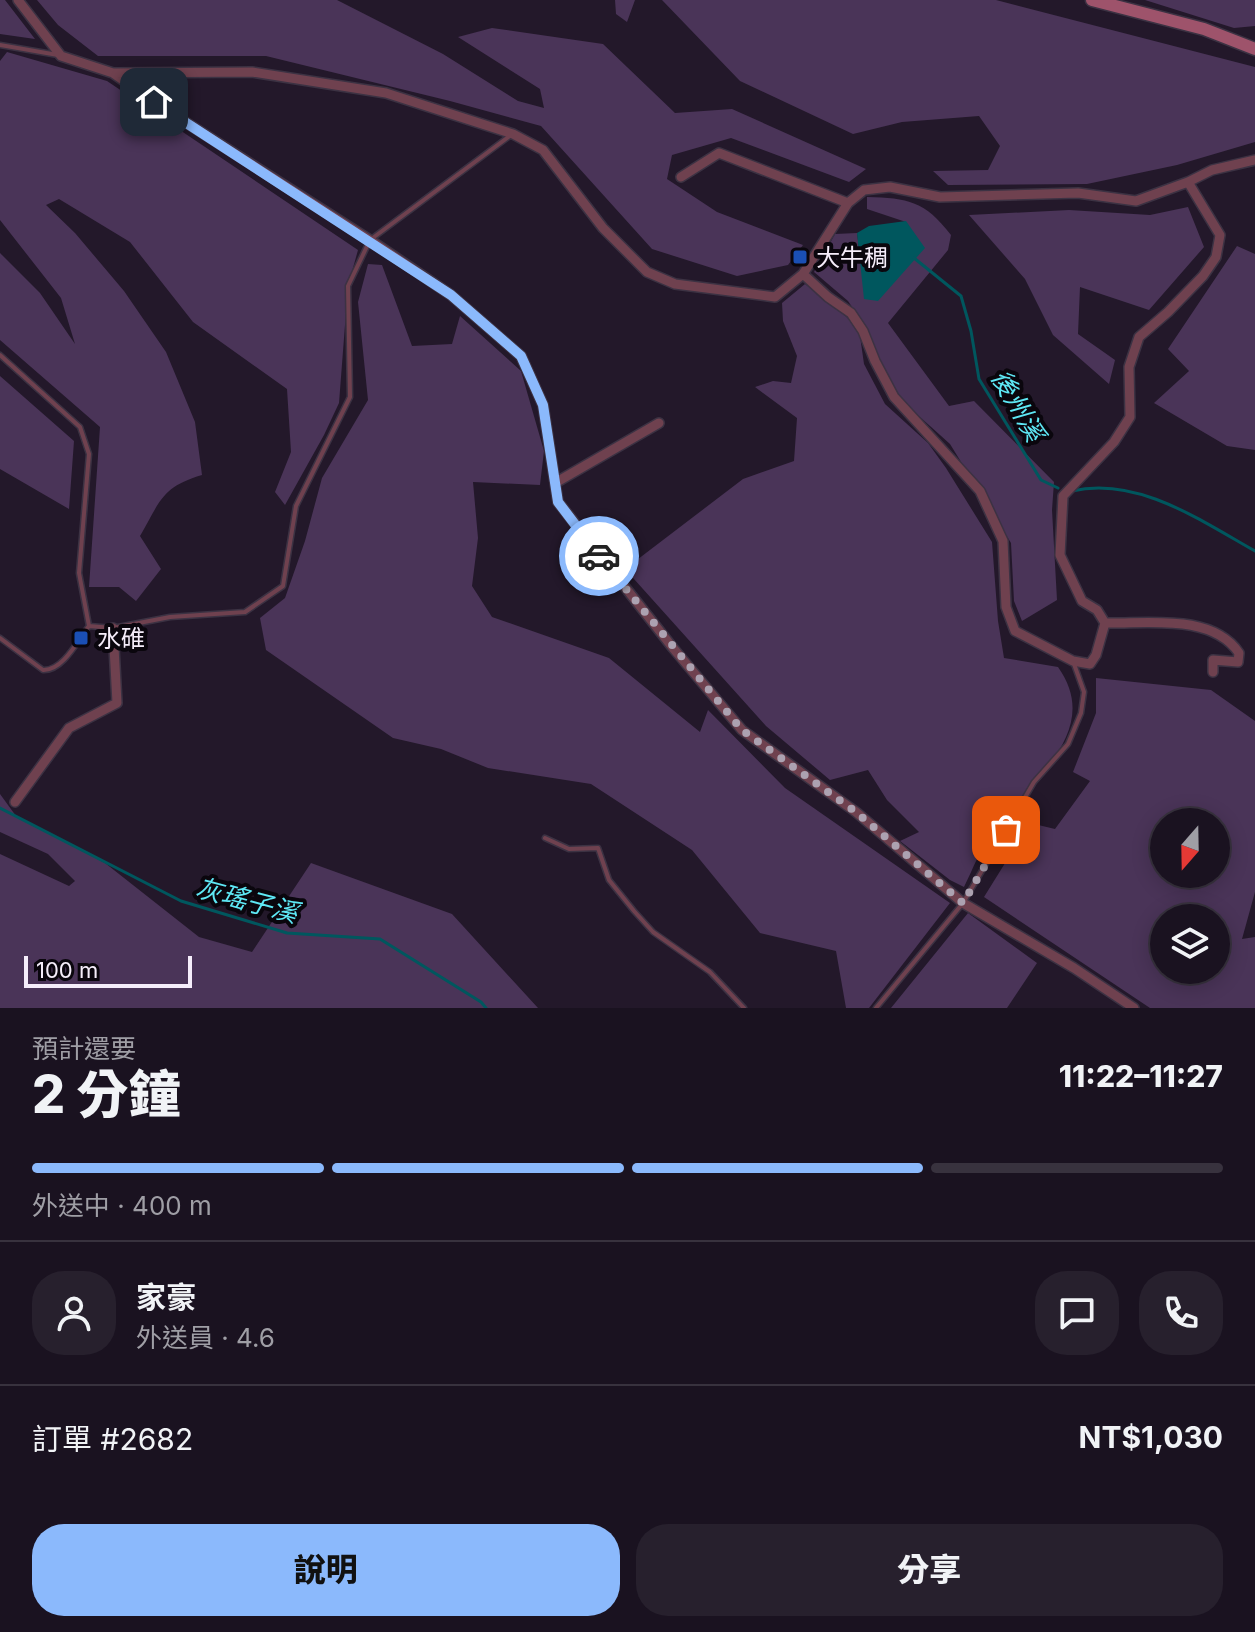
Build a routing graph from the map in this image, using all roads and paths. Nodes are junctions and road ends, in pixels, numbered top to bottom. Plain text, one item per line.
1 (18, 0) edge
2 (1092, 0) edge
3 (0, 45) edge
4 (1255, 49) edge
5 (61, 56) junction
6 (113, 73) junction
7 (513, 134) junction
8 (1255, 160) edge
9 (681, 177) dead end
10 (1188, 182) junction
11 (848, 203) junction
12 (370, 240) junction
13 (803, 274) junction
14 (0, 355) edge
15 (659, 423) dead end
16 (555, 483) junction
17 (1105, 623) junction
18 (89, 626) junction
19 (113, 628) junction
20 (0, 638) edge
21 (1073, 661) junction
22 (1213, 672) dead end
23 (15, 802) dead end
24 (545, 838) dead end
25 (963, 903) junction
26 (744, 1008) edge
27 (876, 1008) edge
28 (1134, 1008) edge

1 - 5 street
2 - 4 street
3 - 5 lane
5 - 6 street
6 - 7 street
6 - 12 street
7 - 12 lane
7 - 13 street
8 - 10 street
9 - 11 street
10 - 11 street
10 - 17 street
11 - 13 street
12 - 16 street
12 - 19 lane
13 - 21 street
14 - 18 lane
15 - 16 street
16 - 25 street
17 - 21 street
17 - 22 street
18 - 19 lane
18 - 20 lane
19 - 23 street
21 - 25 lane
24 - 26 lane
25 - 27 lane
25 - 28 street

